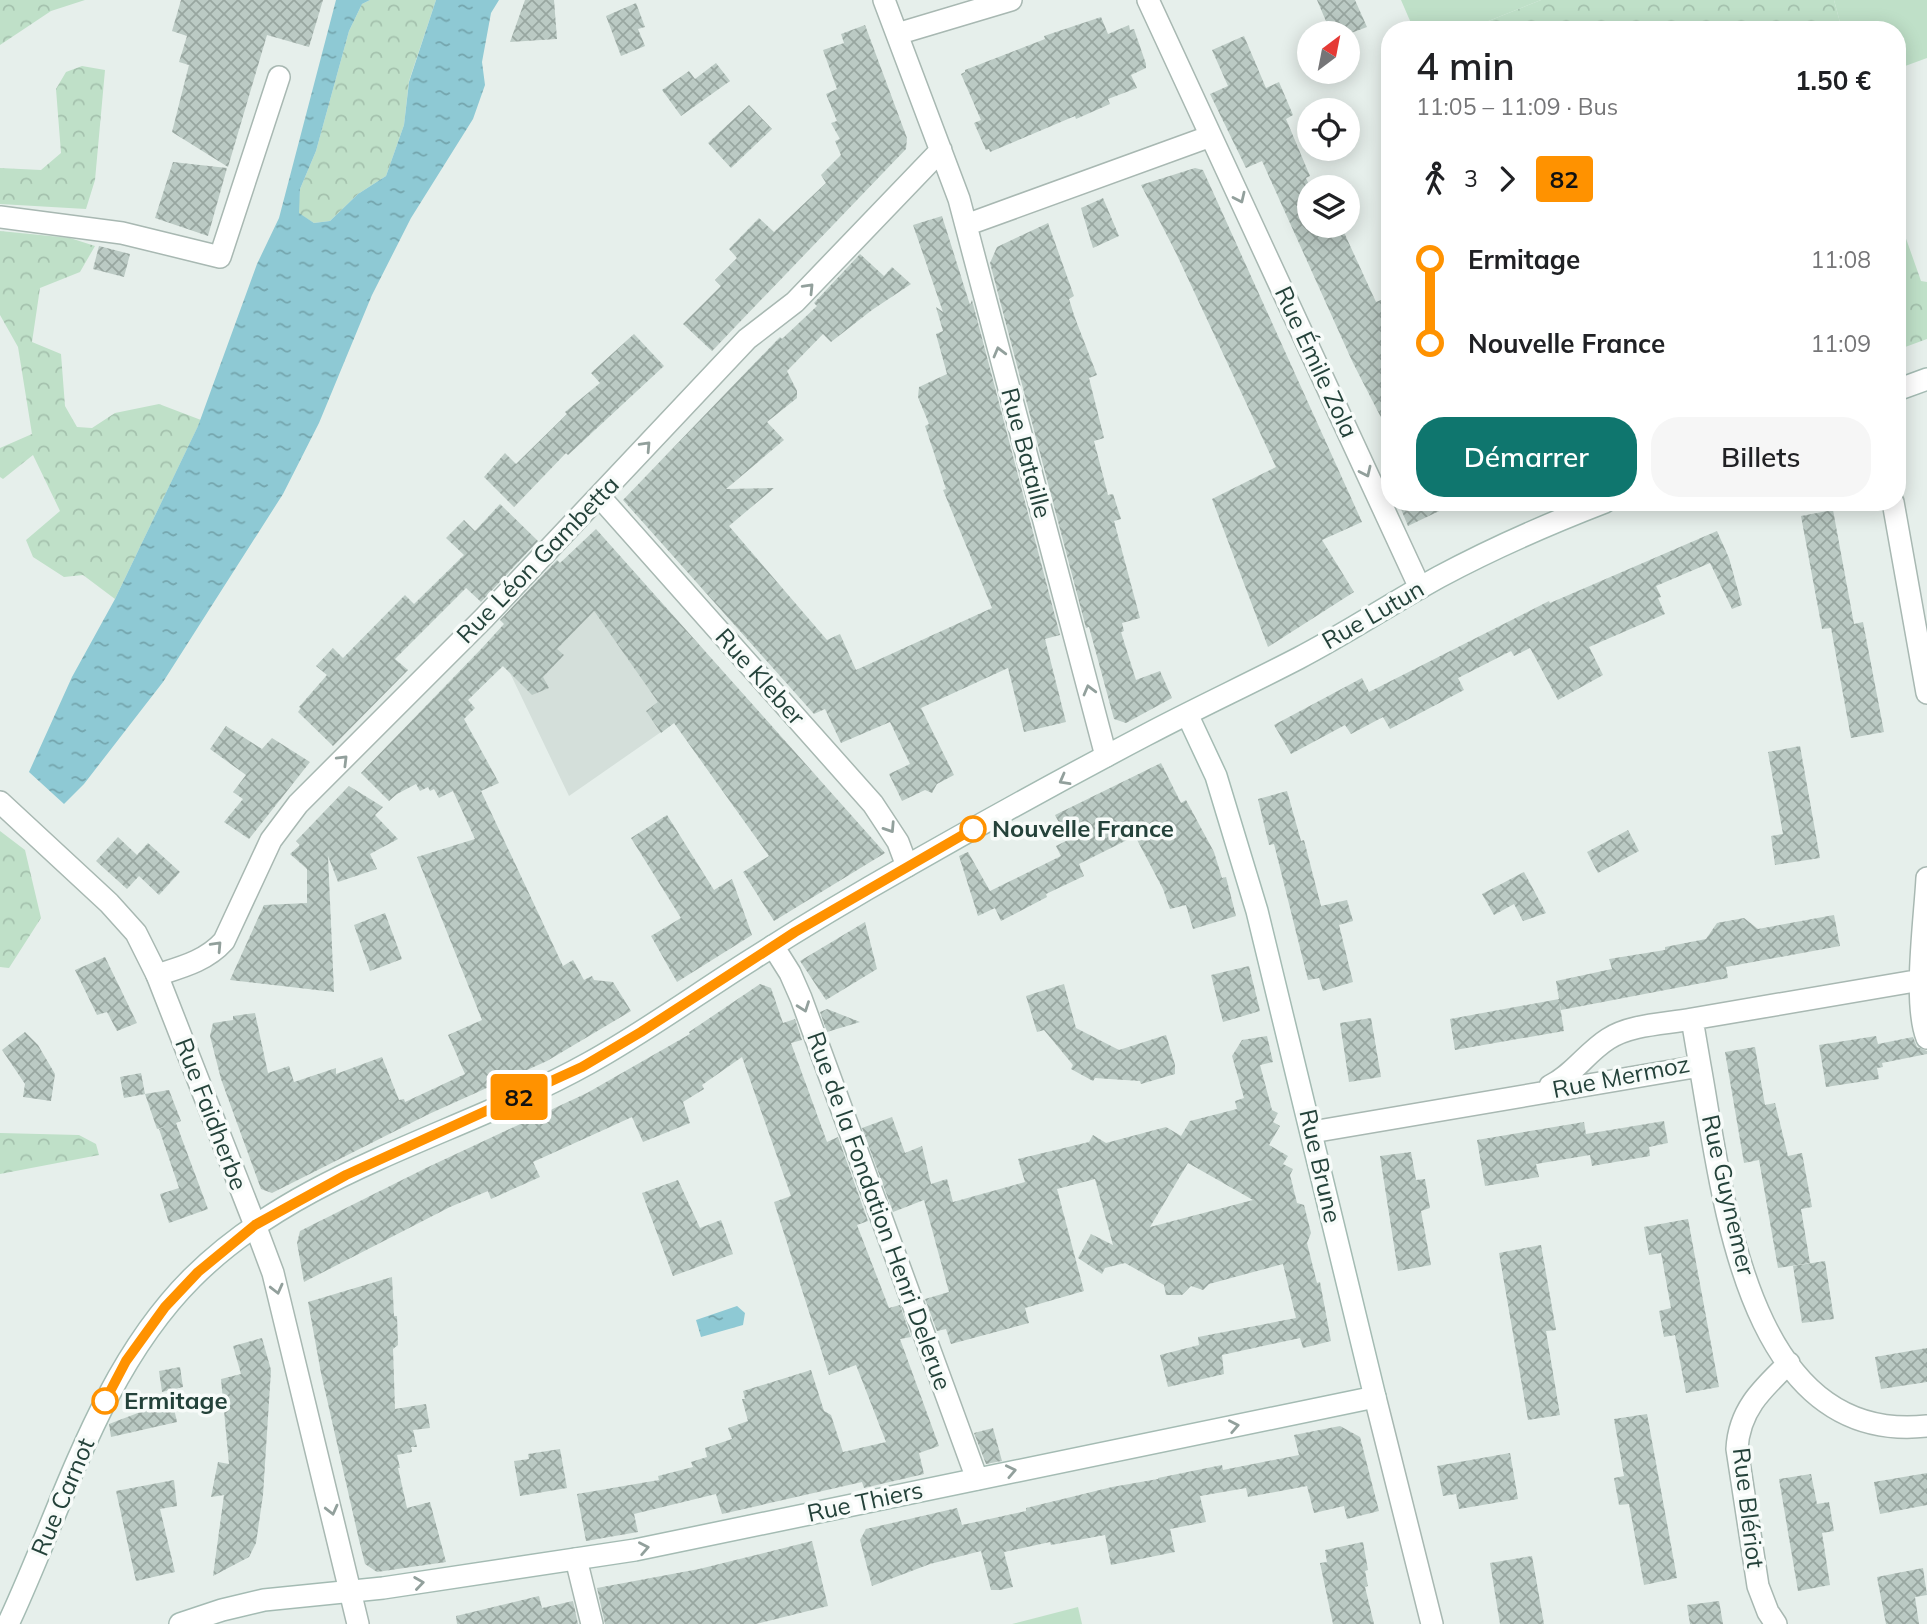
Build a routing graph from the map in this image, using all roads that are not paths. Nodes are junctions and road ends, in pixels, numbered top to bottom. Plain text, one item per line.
1 (884, 0) edge
2 (1011, 0) edge
3 (1148, 0) edge
4 (897, 34) junction
5 (279, 77) dead end
6 (1212, 136) junction
7 (941, 150) junction
8 (0, 217) edge
9 (966, 225) junction
10 (1927, 379) edge
11 (1906, 387) edge
12 (599, 496) junction
13 (1381, 503) edge
14 (1385, 511) edge
15 (1583, 511) edge
16 (1895, 511) edge
17 (1420, 588) junction
18 (1927, 693) edge
19 (1188, 714) junction
20 (1145, 736) joint
21 (1107, 756) junction
22 (4, 806) edge
23 (907, 866) junction
24 (1927, 878) edge
25 (773, 946) junction
26 (157, 975) junction
27 (1921, 980) junction
28 (1692, 1019) junction
29 (1927, 1038) edge
30 (1700, 1066) junction
31 (1532, 1094) junction
32 (1312, 1132) junction
33 (255, 1225) junction
34 (1789, 1363) junction
35 (1374, 1397) junction
36 (1927, 1426) edge
37 (977, 1479) junction
38 (576, 1559) junction
39 (352, 1592) junction
40 (8, 1624) edge
41 (180, 1624) edge
42 (358, 1624) edge
43 (592, 1624) edge
44 (1432, 1624) edge
45 (1776, 1624) edge

1 - 4 street, Rue Bataille
2 - 4 street
3 - 6 street, Rue Émile Zola
4 - 7 street, Rue Bataille
5 - 8 street
6 - 9 street
6 -> 13 street, Rue Émile Zola
7 - 9 street, Rue Bataille
12 -> 7 street, Rue Léon Gambetta
21 -> 9 street, Rue Bataille
10 - 11 street
12 -> 23 street, Rue Kleber
26 -> 12 street, Rue Léon Gambetta
14 -> 17 street, Rue Émile Zola
15 - 17 street, Rue Lutun
16 - 18 street
17 - 19 street, Rue Lutun
19 - 20 street, Rue Lutun
19 - 32 street, Rue Brune
20 - 21 street, Rue Carnot
21 -> 23 street, Rue Carnot
22 - 26 street, Rue Faidherbe
23 - 25 street, Rue Carnot
24 - 27 street
25 - 33 street, Rue Carnot
25 -> 37 street, Rue de la Fondation Henri Delerue
26 - 33 street, Rue Faidherbe
27 - 28 street, Rue Mermoz
27 - 29 street
28 - 30 street, Rue Mermoz
28 - 31 street
30 - 31 street, Rue Mermoz
30 - 34 street, Rue Guynemer
31 - 32 street, Rue Mermoz
32 - 35 street, Rue Brune
33 -> 39 street, Rue Faidherbe
33 - 40 street, Rue Carnot
34 - 36 street, Rue Guynemer
34 - 45 street, Rue Blériot
37 -> 35 street, Rue Thiers
35 - 44 street, Rue Brune
38 -> 37 street, Rue Thiers
39 -> 38 street, Rue Thiers
38 - 43 street
39 - 41 street, Rue Thiers
39 - 42 street, Rue Faidherbe

